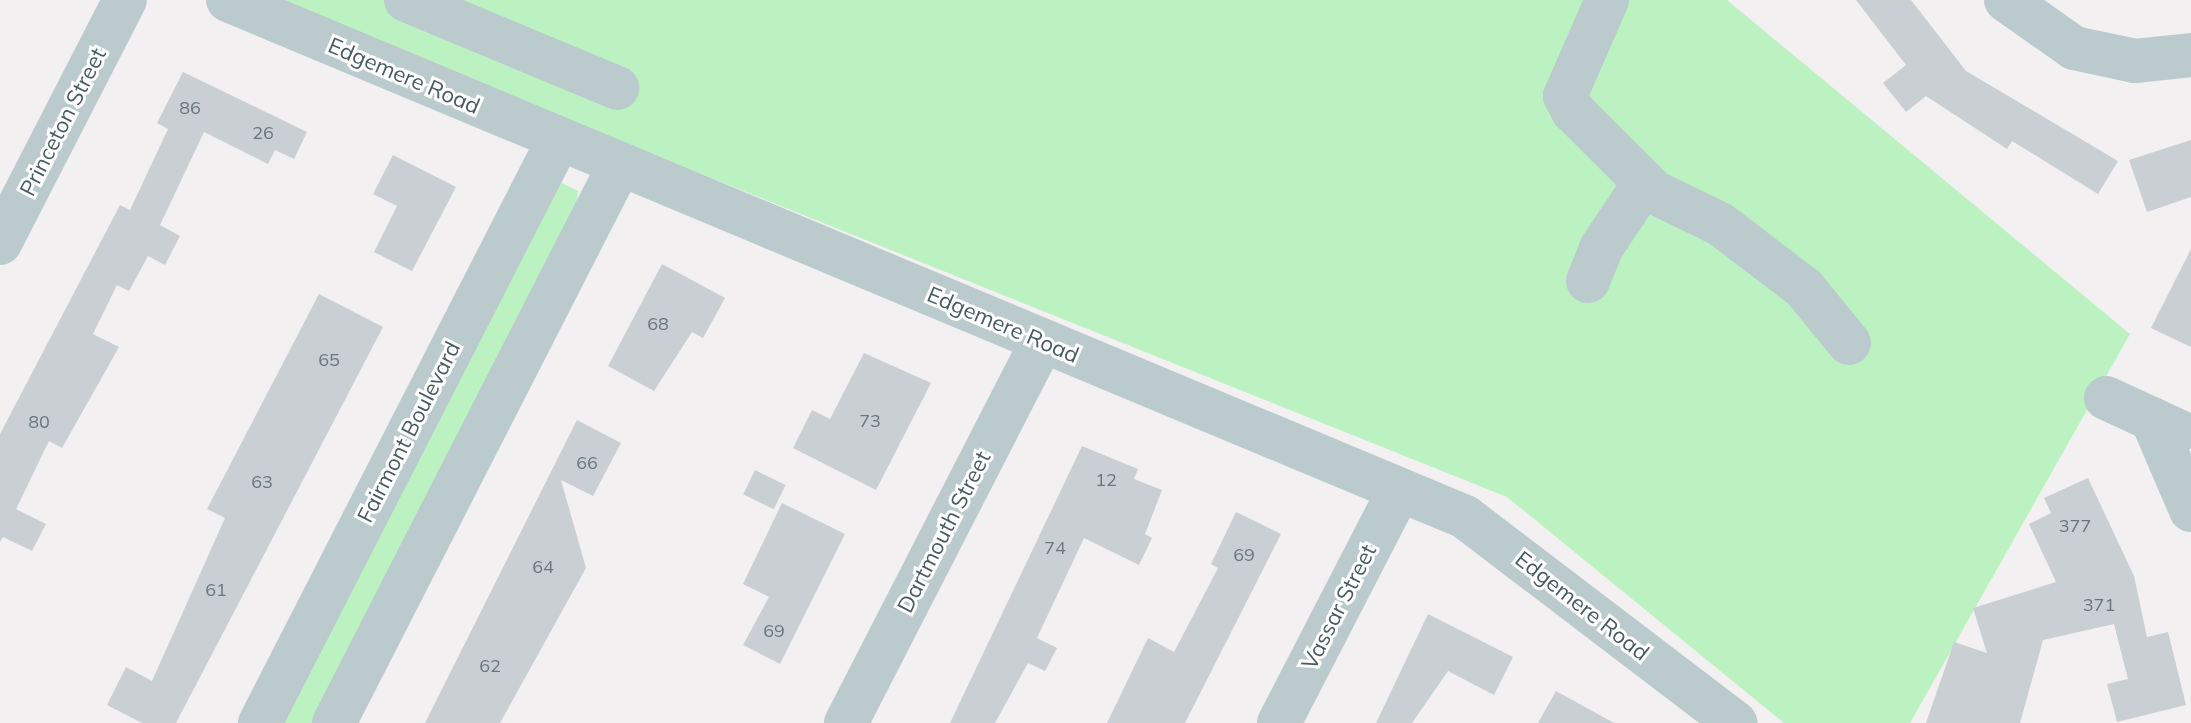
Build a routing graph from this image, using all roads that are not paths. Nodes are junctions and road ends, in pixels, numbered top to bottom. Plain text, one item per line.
1 (125, 0) edge
2 (228, 0) edge
3 (406, 0) edge
4 (1607, 0) edge
5 (2006, 0) edge
6 (2191, 55) edge
7 (617, 88) dead end
8 (558, 141) junction
9 (620, 164) junction
10 (1644, 184) junction
11 (0, 243) edge
12 (1588, 281) dead end
13 (1042, 341) junction
14 (1849, 343) dead end
15 (2106, 398) dead end
16 (2152, 419) junction
17 (2191, 437) edge
18 (1399, 491) junction
19 (2191, 510) edge
20 (1722, 719) edge
21 (260, 723) edge
22 (334, 723) edge
23 (846, 723) edge
24 (1279, 723) edge

1 - 11 street, Princeton Street
2 - 8 street, Edgemere Road
3 - 7 street
4 - 10 street
5 - 6 street
8 - 9 street, Edgemere Road
8 - 21 street, Fairmont Boulevard
9 - 13 street, Edgemere Road
9 - 22 street
10 - 12 street
10 - 14 street
13 - 18 street, Edgemere Road
13 - 23 street, Dartmouth Street
15 - 16 street
16 - 17 street
16 - 19 street
18 - 20 street, Edgemere Road
18 - 24 street, Vassar Street

